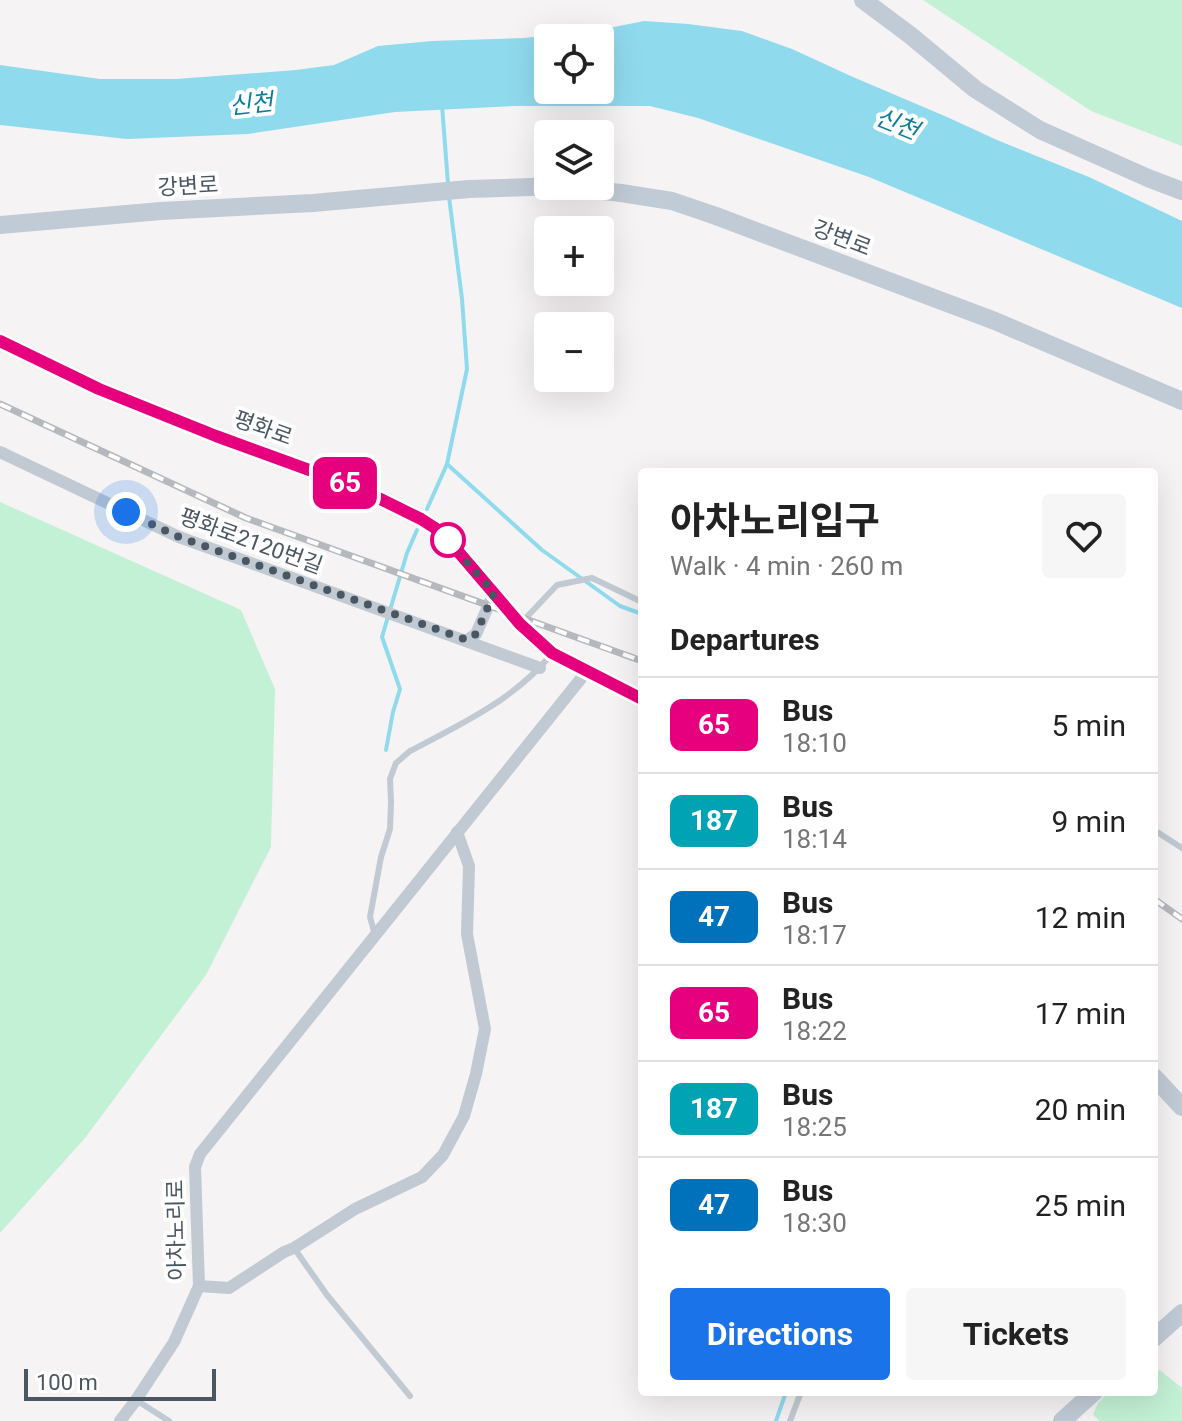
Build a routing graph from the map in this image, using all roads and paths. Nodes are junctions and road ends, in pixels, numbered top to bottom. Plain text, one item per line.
1 (863, 0) edge
2 (1182, 191) edge
3 (2, 227) edge
4 (0, 328) edge
5 (0, 341) edge
6 (31, 358) junction
7 (1182, 401) edge
8 (0, 452) edge
9 (494, 593) junction
10 (638, 600) edge
11 (520, 624) junction
12 (467, 640) junction
13 (546, 661) junction
14 (587, 671) junction
15 (638, 697) edge
16 (457, 832) junction
17 (1158, 833) edge
18 (1182, 848) edge
19 (375, 935) junction
20 (1158, 1081) edge
21 (1182, 1107) edge
22 (294, 1248) junction
23 (199, 1286) junction
24 (1182, 1303) edge
25 (1180, 1323) edge
26 (1158, 1336) edge
27 (410, 1396) dead end
28 (799, 1396) edge
29 (1090, 1396) edge
30 (136, 1400) junction
31 (120, 1421) edge
32 (169, 1421) edge
33 (790, 1421) edge
34 (1062, 1421) edge

1 - 2 main road
3 - 7 main road, 강변로
4 - 6 main road
5 - 6 main road, 평화로
6 - 9 main road, 평화로
8 - 12 street, 평화로2120번길
9 - 11 main road, 평화로
9 - 12 street
10 - 11 lane
11 - 13 main road, 평화로
12 - 13 street, 평화로2120번길
13 - 14 main road, 평화로
13 - 19 lane
14 - 15 main road, 평화로
14 - 16 street, 아차노리로
16 - 19 street, 아차노리로
16 - 22 street
17 - 18 lane
19 - 23 street, 아차노리로
20 - 21 main road
22 - 23 street
22 - 27 lane
23 - 30 street, 아차노리로
24 - 25 main road
25 - 26 main road
28 - 33 lane
29 - 34 main road
30 - 31 street, 아차노리로
30 - 32 lane

